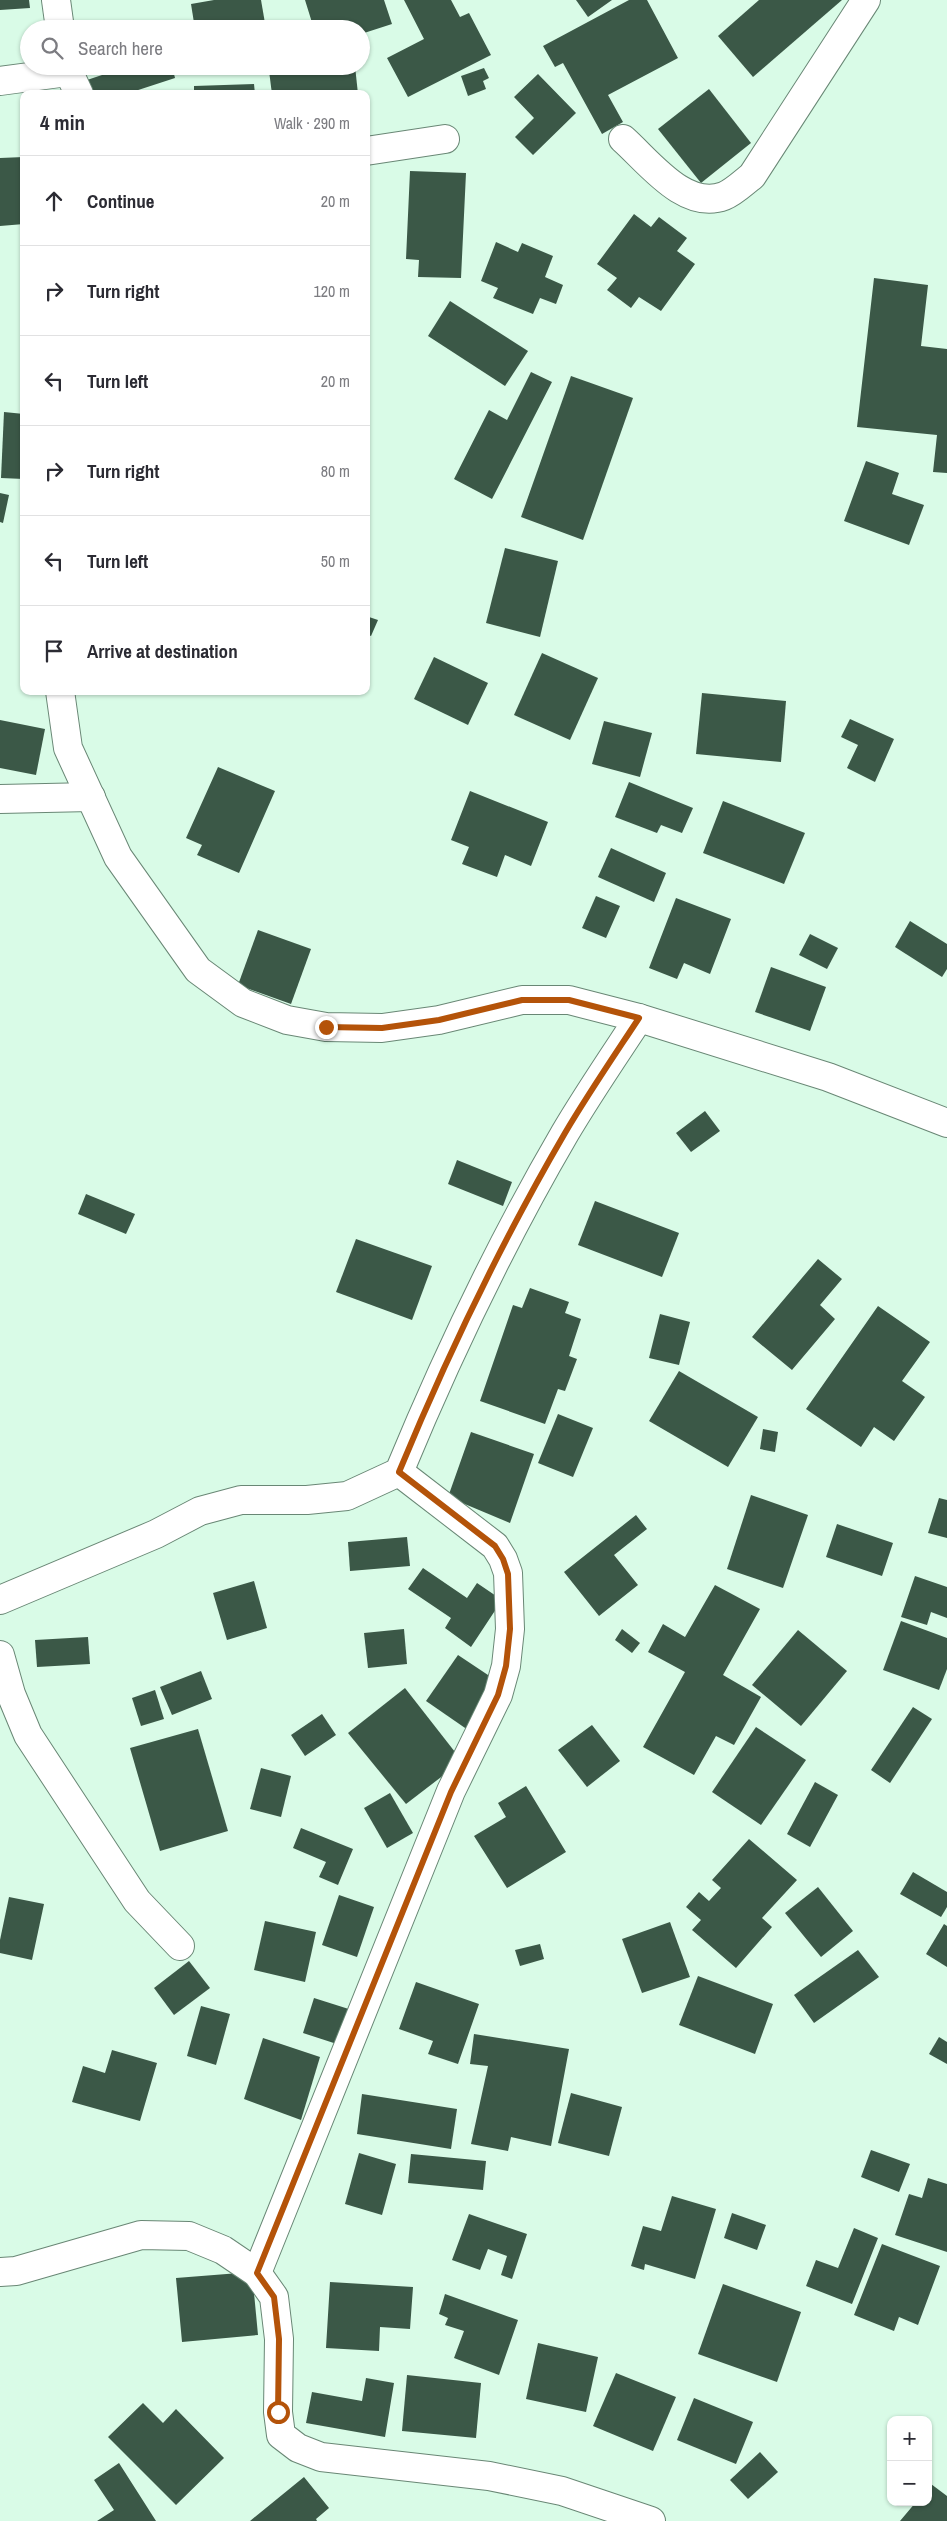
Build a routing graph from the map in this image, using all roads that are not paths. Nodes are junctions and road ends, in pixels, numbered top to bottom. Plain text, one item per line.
1 (56, 0) edge
2 (866, 0) edge
3 (59, 20) edge
4 (71, 77) edge
5 (0, 81) edge
6 (445, 139) dead end
7 (623, 139) dead end
8 (370, 151) edge
9 (61, 695) edge
10 (92, 797) junction
11 (0, 799) edge
12 (639, 1018) junction
13 (947, 1123) edge
14 (399, 1472) junction
15 (0, 1600) edge
16 (0, 1655) edge
17 (180, 1946) dead end
18 (0, 2272) edge
19 (257, 2273) junction
20 (651, 2521) edge

1 - 3 street
2 - 7 street
4 - 5 street
6 - 8 street
9 - 10 street
10 - 11 street
10 - 12 street
12 - 13 street
12 - 14 street
14 - 15 street
14 - 19 street
16 - 17 street
18 - 19 street
19 - 20 street

